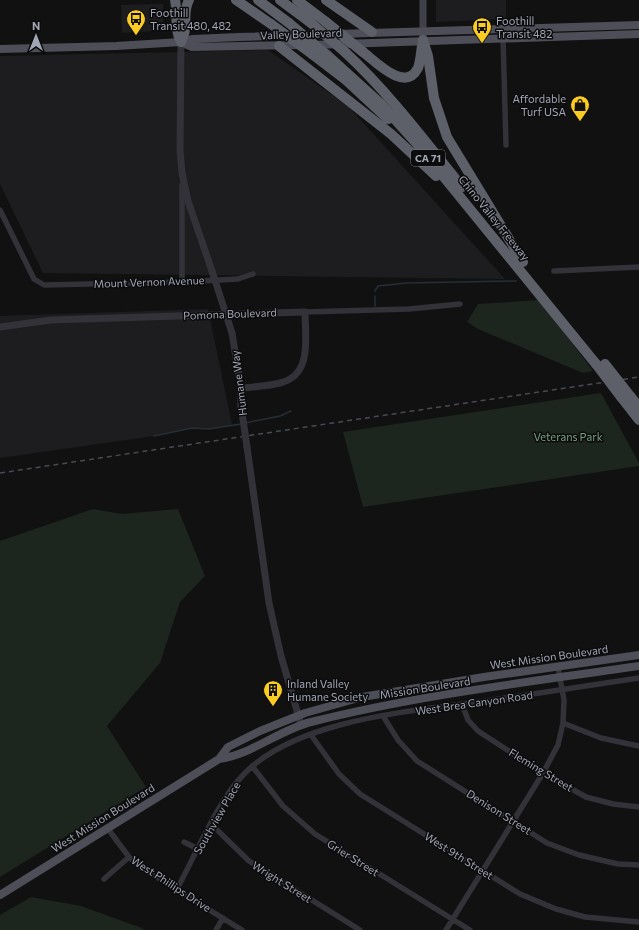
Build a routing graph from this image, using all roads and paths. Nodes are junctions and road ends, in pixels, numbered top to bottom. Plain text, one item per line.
1 (175, 0) edge
2 (189, 0) edge
3 (236, 0) edge
4 (258, 0) edge
5 (280, 0) edge
6 (297, 0) edge
7 (326, 0) edge
8 (423, 0) edge
9 (639, 25) edge
10 (560, 27) junction
11 (372, 32) junction
12 (639, 34) edge
13 (423, 36) junction
14 (503, 38) junction
15 (518, 38) junction
16 (181, 42) junction
17 (279, 46) junction
18 (0, 49) edge
19 (418, 144) junction
20 (506, 145) dead end
21 (182, 173) junction
22 (0, 210) edge
23 (476, 215) junction
24 (524, 267) junction
25 (639, 267) edge
26 (554, 272) dead end
27 (253, 274) dead end
28 (182, 282) junction
29 (460, 304) dead end
30 (305, 312) junction
31 (0, 327) edge
32 (241, 388) junction
33 (627, 400) junction
34 (639, 407) edge
35 (639, 420) edge
36 (639, 427) edge
37 (639, 655) edge
38 (639, 666) edge
39 (558, 667) junction
40 (560, 678) junction
41 (639, 678) edge
42 (425, 686) junction
43 (562, 690) junction
44 (401, 702) junction
45 (462, 704) junction
46 (298, 716) junction
47 (383, 716) junction
48 (563, 724) junction
49 (301, 725) junction
50 (311, 734) junction
51 (639, 746) edge
52 (219, 759) junction
53 (252, 766) junction
54 (543, 773) junction
55 (639, 807) edge
56 (513, 821) junction
57 (211, 824) junction
58 (108, 829) junction
59 (184, 842) dead end
60 (198, 849) junction
61 (129, 857) junction
62 (639, 865) edge
63 (482, 871) junction
64 (104, 879) dead end
65 (177, 889) junction
66 (0, 895) edge
67 (223, 918) junction
68 (452, 920) junction
69 (639, 922) edge
70 (216, 930) edge
71 (242, 930) edge
72 (360, 930) edge
73 (446, 930) edge
74 (470, 930) edge

1 - 16 highway
2 - 16 highway
3 - 19 highway, bridge
4 - 19 highway, Chino Valley Freeway / CA 71, bridge
5 - 24 highway, Chino Valley Freeway / CA 71, bridge
6 - 13 highway, bridge
7 - 11 highway
8 - 13 main road
9 - 10 main road
10 - 13 main road
10 - 15 main road
11 - 13 main road, Valley Boulevard
11 - 16 main road, Valley Boulevard
12 - 15 main road
13 - 14 main road
13 - 17 main road, Valley Boulevard
13 - 24 highway
14 - 15 main road
14 - 20 street
16 - 17 main road, Valley Boulevard
16 - 18 main road, Valley Boulevard
16 - 21 street, Humane Way
17 - 23 highway
19 - 23 highway, Chino Valley Freeway / CA 71
21 - 28 street
21 - 32 street, Humane Way, bridge
22 - 28 street, Mount Vernon Avenue
23 - 24 highway, Chino Valley Freeway / CA 71
24 - 33 highway, Chino Valley Freeway / CA 71, bridge
25 - 26 street
27 - 28 street, Mount Vernon Avenue
29 - 30 street, Pomona Boulevard
30 - 31 street, Pomona Boulevard
30 - 32 street
32 - 46 street, Humane Way, bridge
33 - 34 highway, Chino Valley Freeway / CA 71
33 - 35 highway, Chino Valley Freeway / CA 71
33 - 36 highway
37 - 39 main road, West Mission Boulevard
38 - 40 main road, Mission Boulevard
39 - 40 street
39 - 42 main road, West Mission Boulevard
40 - 43 street
40 - 44 main road, Mission Boulevard
41 - 43 street, West Brea Canyon Road
42 - 44 main road
42 - 46 main road, West Mission Boulevard
43 - 45 street, West Brea Canyon Road
43 - 48 street
44 - 49 main road, Mission Boulevard
45 - 47 street, West Brea Canyon Road
45 - 54 street, Fleming Street
46 - 49 street, Humane Way
46 - 52 main road
47 - 50 street, West Brea Canyon Road
47 - 56 street, Denison Street
48 - 51 street
48 - 54 street
49 - 52 main road, Mission Boulevard
50 - 53 street, Southview Place
50 - 63 street, West 9th Street
52 - 58 main road, West Mission Boulevard
53 - 57 street, Southview Place
53 - 68 street, Grier Street
54 - 55 street, Fleming Street
54 - 56 street
56 - 62 street, Denison Street
56 - 63 street
57 - 60 street, Southview Place
57 - 72 street, Wright Street
58 - 61 street, West Phillips Drive
58 - 66 main road, West Mission Boulevard
59 - 60 street
60 - 65 street, Southview Place
61 - 64 street
61 - 65 street, West Phillips Drive
63 - 68 street
63 - 69 street, West 9th Street
65 - 67 street, West Phillips Drive
67 - 70 street
67 - 71 street, West Phillips Drive
68 - 73 street
68 - 74 street, Grier Street

